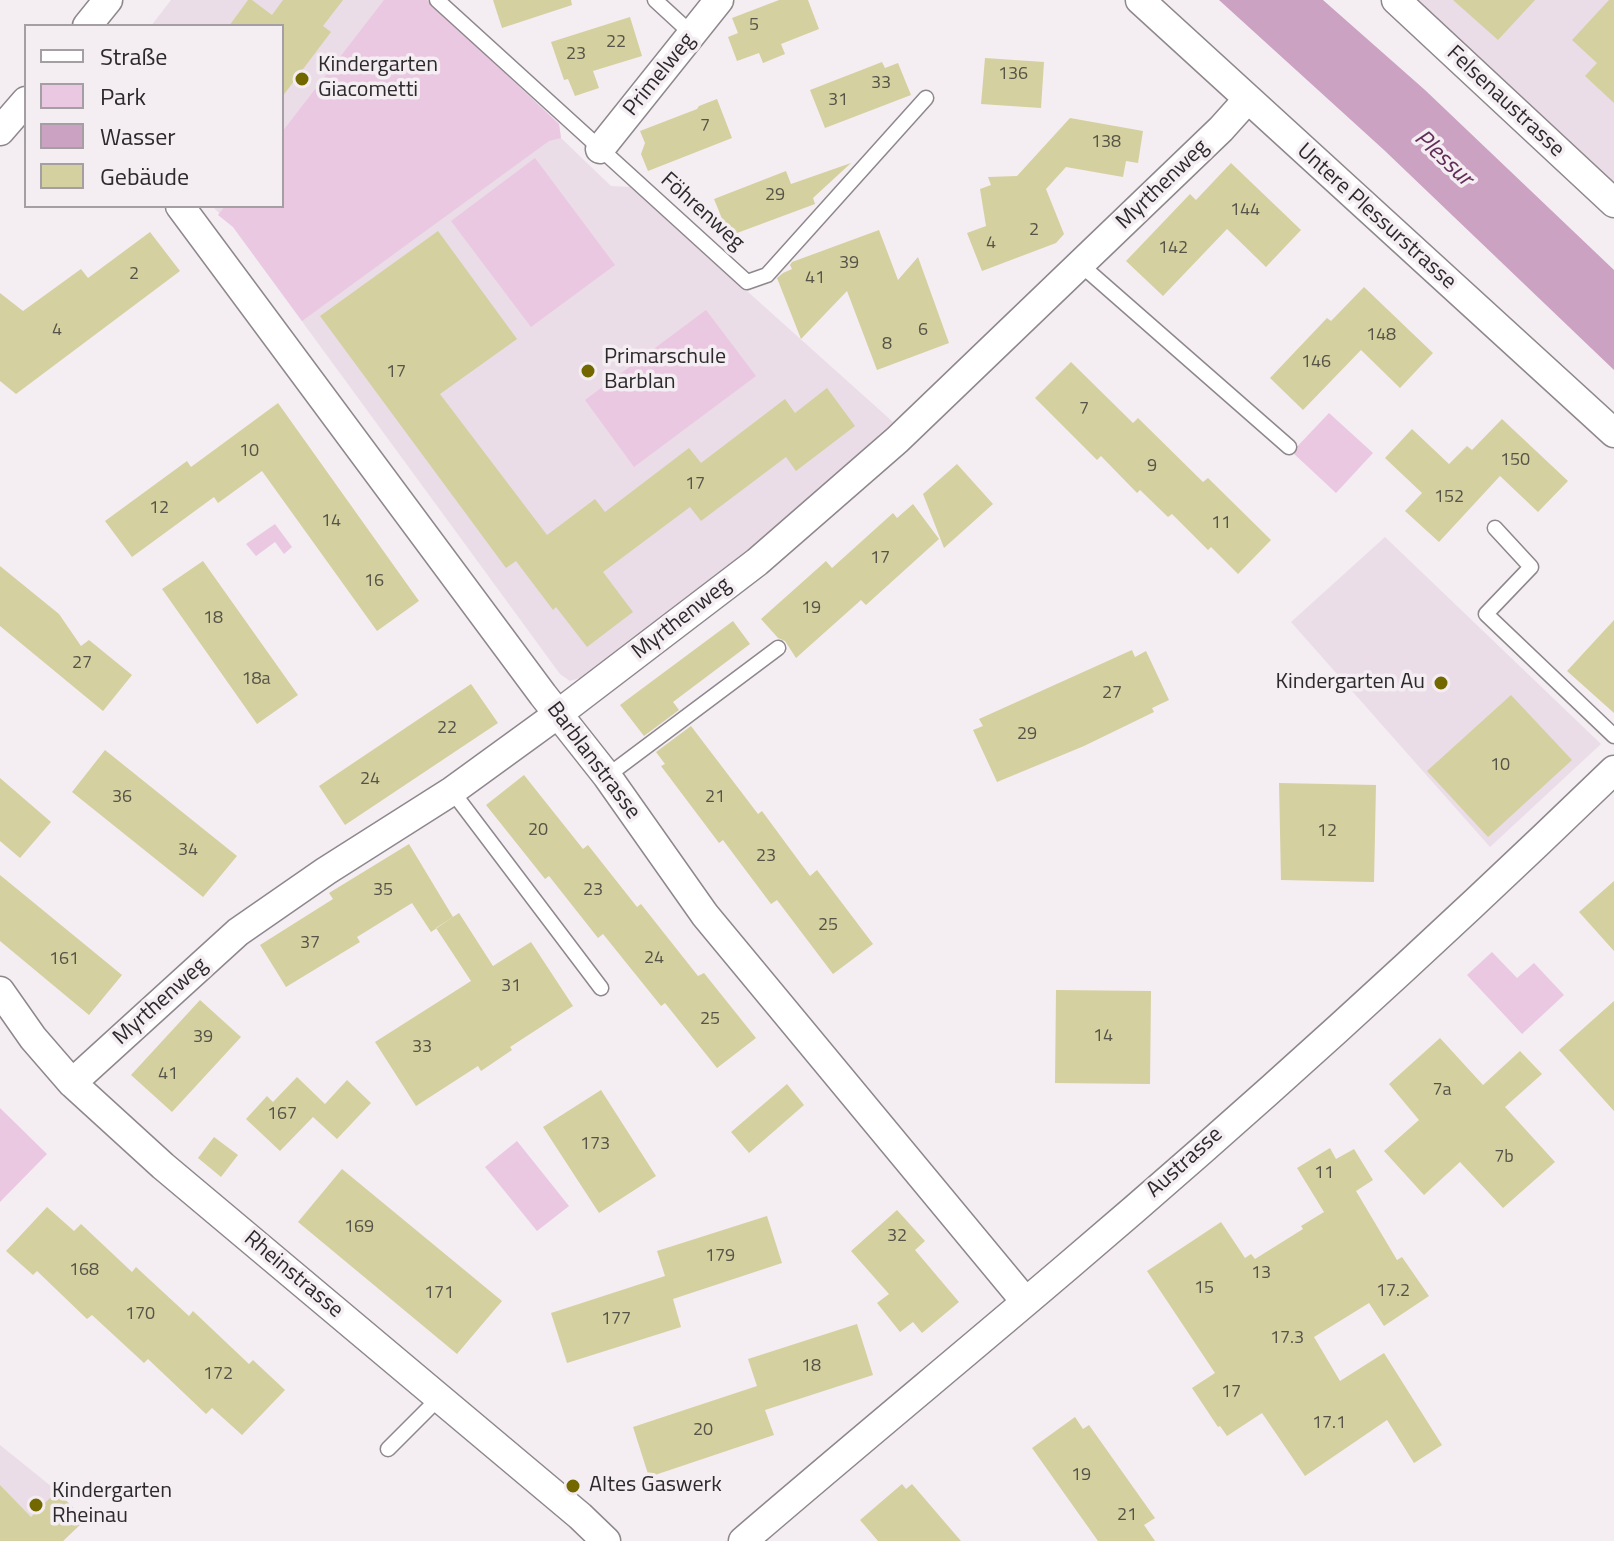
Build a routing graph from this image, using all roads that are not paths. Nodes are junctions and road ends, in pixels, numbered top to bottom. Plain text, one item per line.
1 (108, 0) edge
2 (437, 0) edge
3 (655, 0) edge
4 (719, 0) edge
5 (1140, 0) edge
6 (1396, 0) edge
7 (89, 24) edge
8 (693, 35) junction
9 (926, 98) dead end
10 (1247, 100) junction
11 (24, 103) edge
12 (0, 131) edge
13 (600, 149) junction
14 (1614, 203) edge
15 (181, 208) edge
16 (1080, 264) junction
17 (1614, 433) edge
18 (1289, 447) dead end
19 (1495, 528) dead end
20 (778, 648) dead end
21 (558, 714) junction
22 (1614, 736) edge
23 (1614, 770) edge
24 (607, 776) junction
25 (452, 791) junction
26 (601, 988) dead end
27 (0, 991) edge
28 (72, 1083) junction
29 (1025, 1301) junction
30 (439, 1398) junction
31 (388, 1449) dead end
32 (606, 1541) edge
33 (743, 1541) edge

1 - 7 street
2 - 13 lane, Föhrenweg
3 - 8 lane
4 - 8 street, Primelweg
5 - 10 street, Untere Plessurstrasse
6 - 14 street, Felsenaustrasse
8 - 13 street, Primelweg
9 - 13 lane, Föhrenweg
10 - 16 street, Myrthenweg
10 - 17 street, Untere Plessurstrasse
11 - 12 street
15 - 21 street, Barblanstrasse
16 - 18 lane
16 - 21 street, Myrthenweg
19 - 22 lane
20 - 24 lane
21 - 24 street, Barblanstrasse
21 - 25 street, Myrthenweg
23 - 29 street, Austrasse
24 - 29 street, Barblanstrasse
25 - 26 lane
25 - 28 street, Myrthenweg
27 - 28 street, Rheinstrasse
28 - 30 street, Rheinstrasse
29 - 33 street, Austrasse
30 - 31 lane
30 - 32 street, Rheinstrasse

